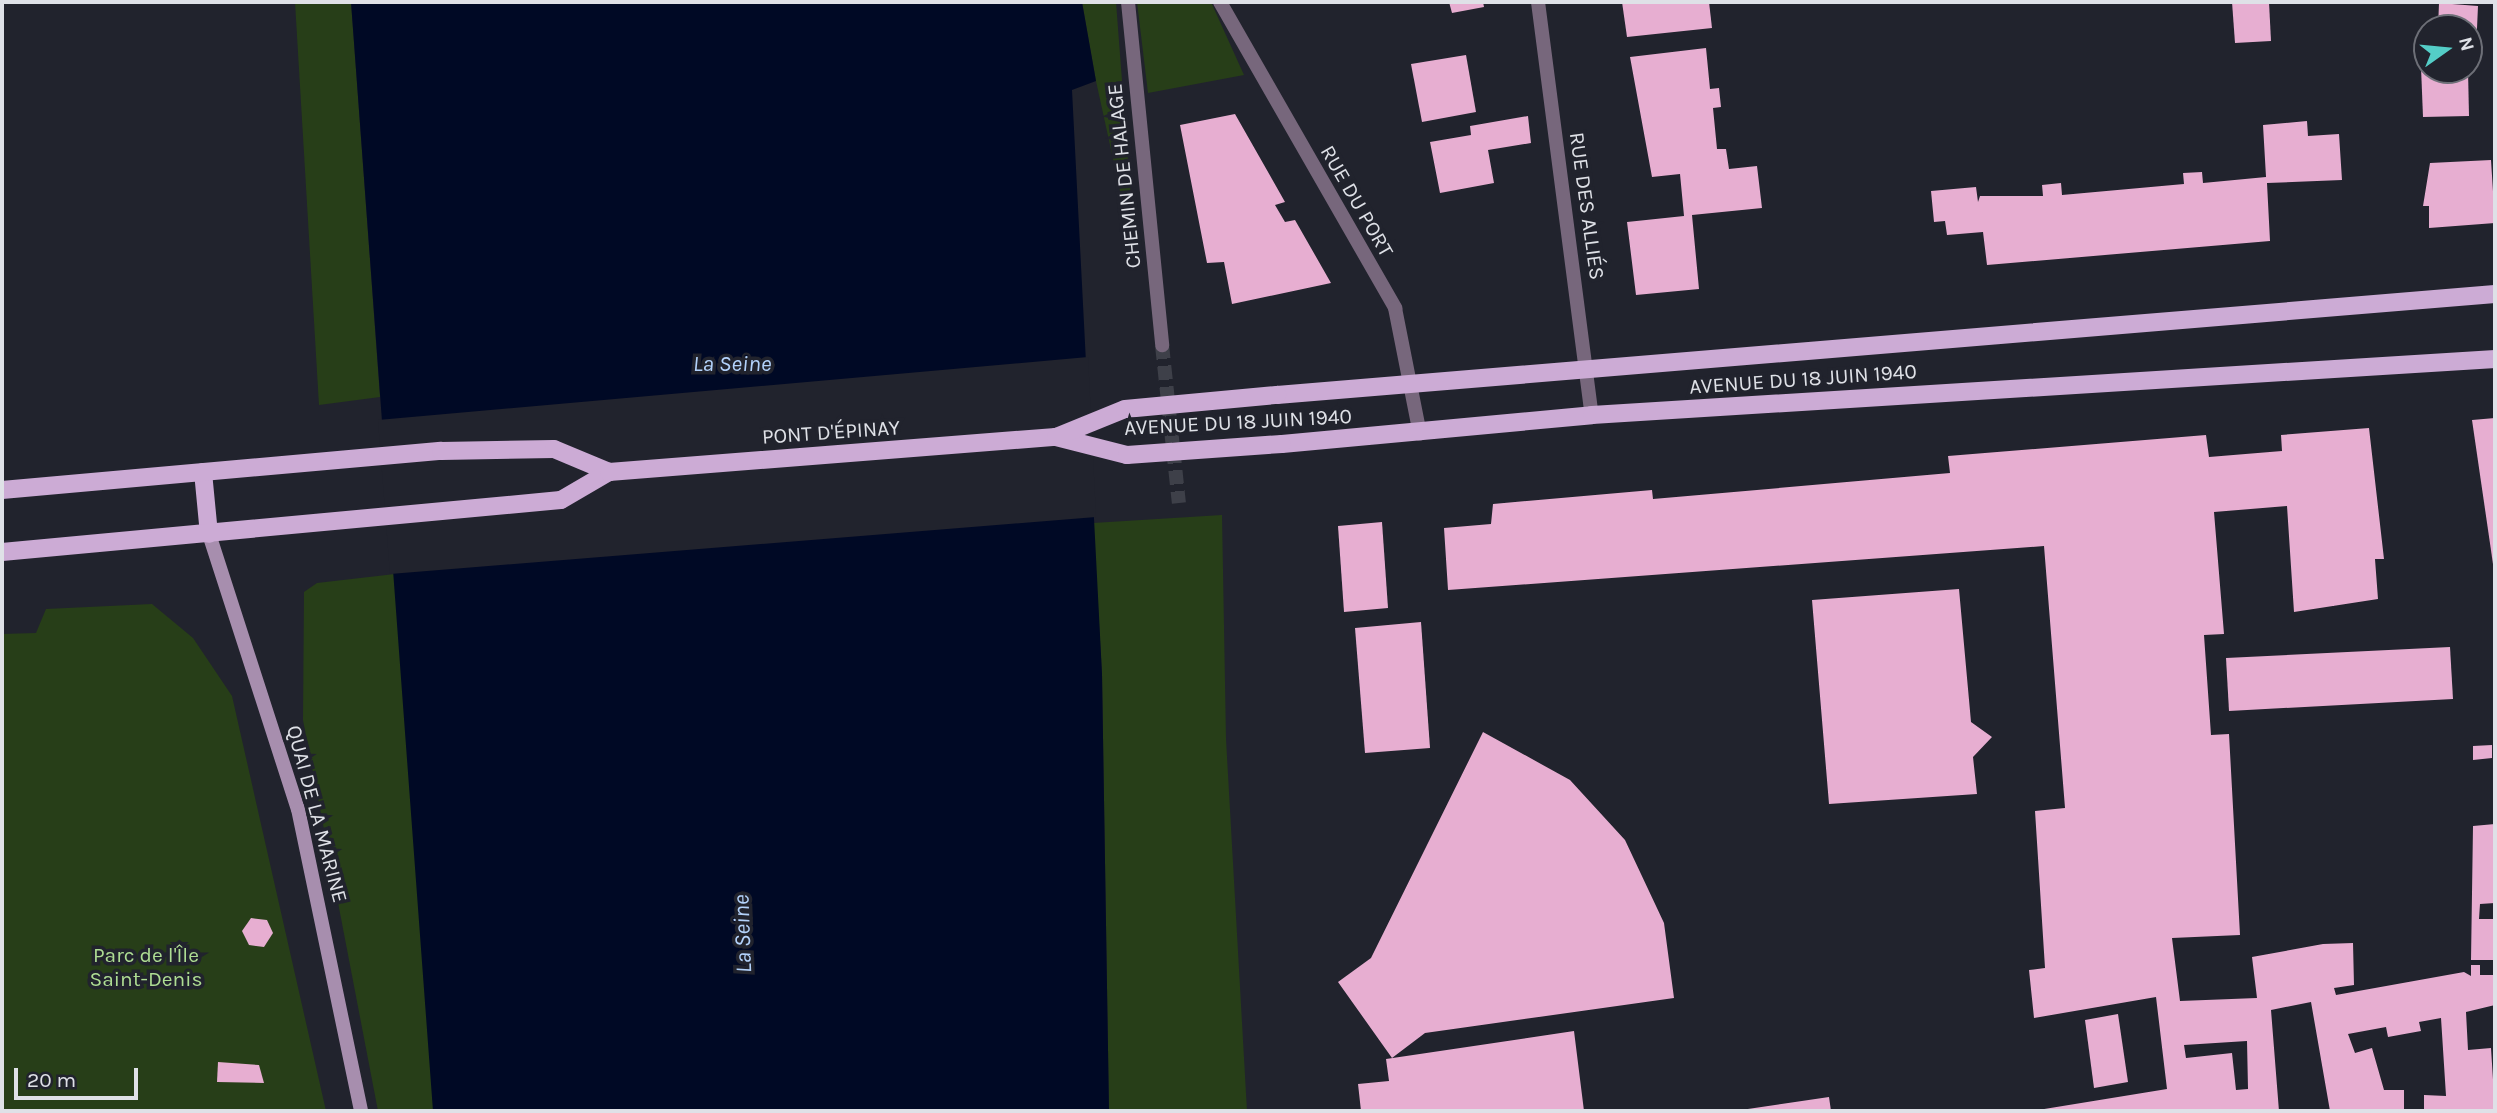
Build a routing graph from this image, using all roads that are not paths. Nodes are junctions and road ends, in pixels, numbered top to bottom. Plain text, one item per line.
1 (1128, 2) edge
2 (1220, 2) edge
3 (1538, 2) edge
4 (2495, 294) edge
5 (1162, 345) tunnel mouth
6 (2495, 359) edge
7 (1588, 369) junction
8 (1414, 383) junction
9 (1592, 415) junction
10 (1420, 434) junction
11 (1056, 437) junction
12 (203, 472) junction
13 (610, 472) junction
14 (2, 490) edge
15 (209, 534) junction
16 (2, 552) edge
17 (361, 1111) edge

1 - 5 street, CHEMIN DE HALAGE
2 - 8 street, RUE DU PORT
3 - 7 street, RUE DES ALLIÉS
4 - 7 main road, AVENUE DU 18 JUIN 1940
6 - 9 main road, AVENUE DU 18 JUIN 1940
7 - 8 main road, AVENUE DU 18 JUIN 1940
7 - 9 street, RUE DES ALLIÉS
8 - 10 street, RUE DU PORT
8 - 11 main road, AVENUE DU 18 JUIN 1940, bridge
9 - 10 main road, AVENUE DU 18 JUIN 1940
10 - 11 main road, AVENUE DU 18 JUIN 1940, bridge
11 - 13 main road, PONT D'ÉPINAY
12 - 13 main road, PONT D'ÉPINAY
12 - 14 main road, PONT D'ÉPINAY
12 - 15 main road
13 - 15 main road, PONT D'ÉPINAY
15 - 16 main road, PONT D'ÉPINAY
15 - 17 street, QUAI DE LA MARINE

